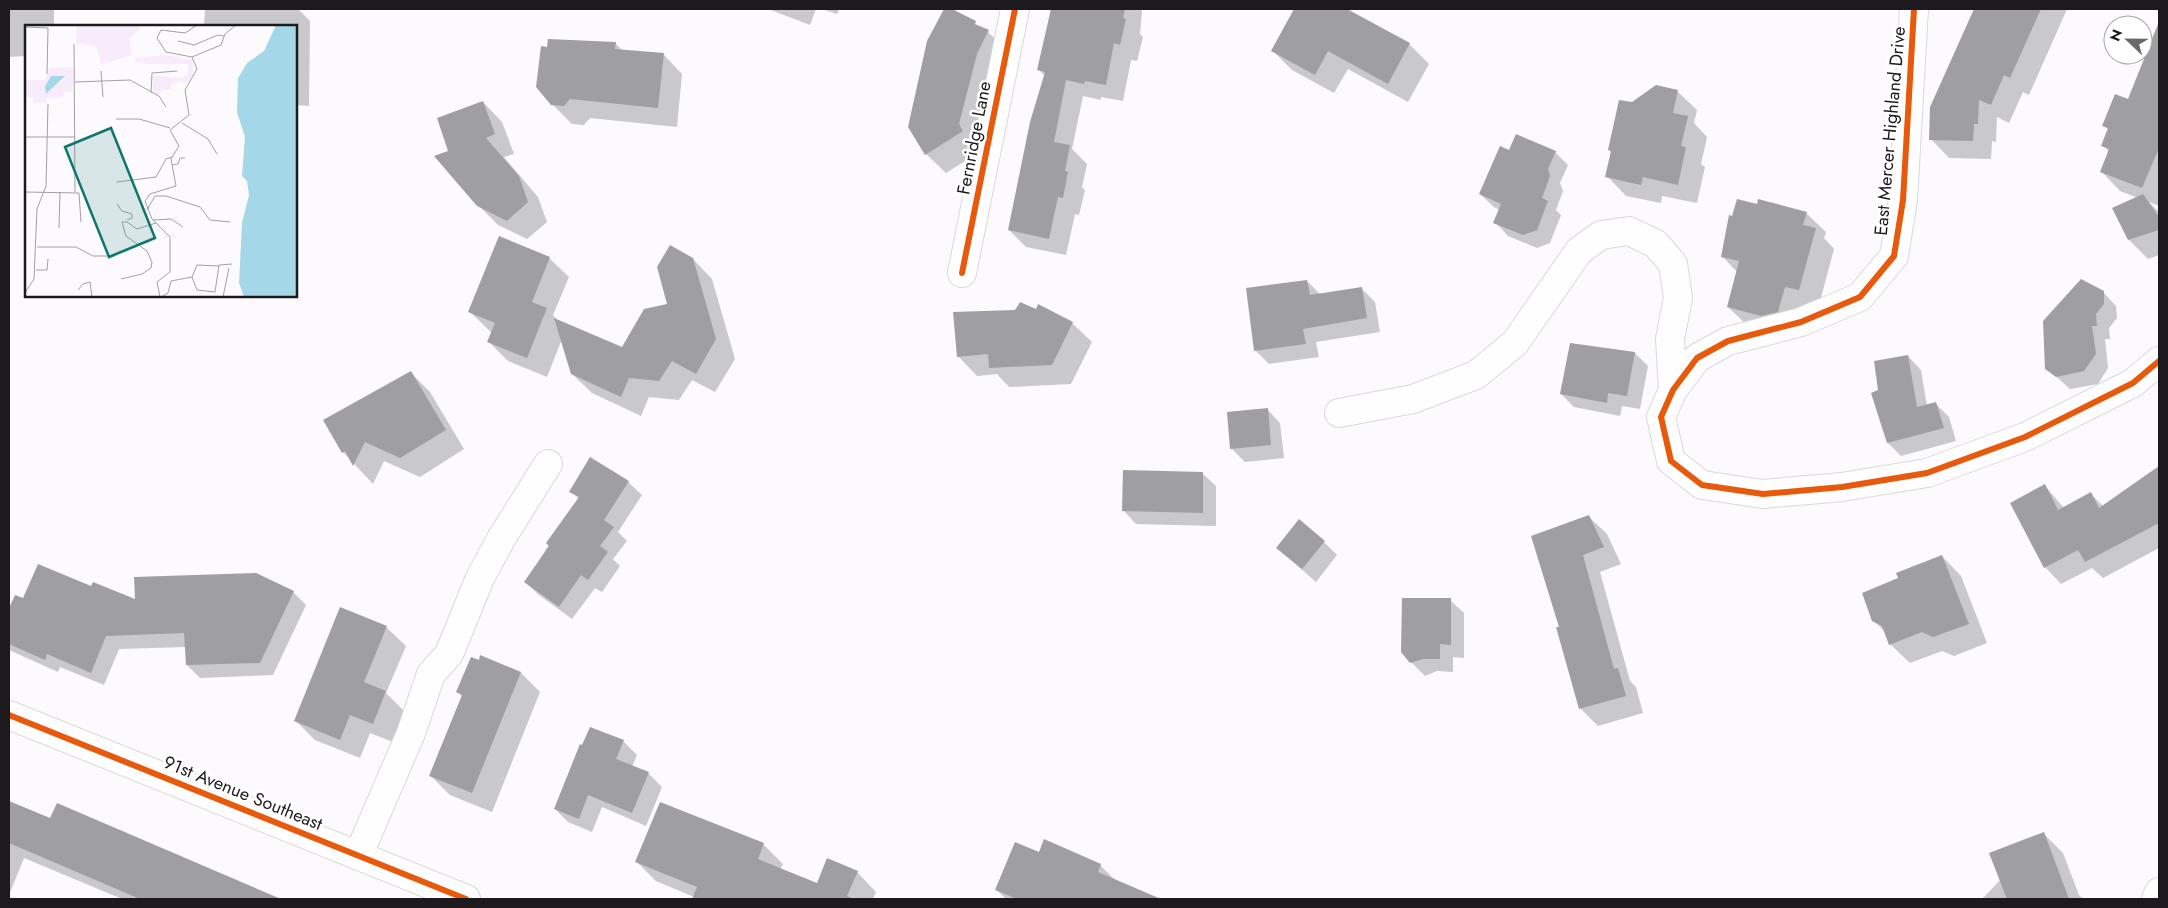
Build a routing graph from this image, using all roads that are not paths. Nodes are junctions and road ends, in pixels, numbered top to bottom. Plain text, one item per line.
1 (1015, 9) edge
2 (1914, 9) edge
3 (962, 273) dead end
4 (2159, 360) edge
5 (1673, 390) junction
6 (1339, 413) dead end
7 (548, 464) dead end
8 (9, 716) edge
9 (358, 856) junction
10 (2159, 892) edge
11 (466, 899) edge
12 (2156, 899) edge

1 - 3 street, Fernridge Lane
2 - 5 street, East Mercer Highland Drive
4 - 5 street, East Mercer Highland Drive
5 - 6 street, East Mercer Highland Drive
7 - 9 street
8 - 9 street, 91st Avenue Southeast
9 - 11 street, 91st Avenue Southeast
10 - 12 street

